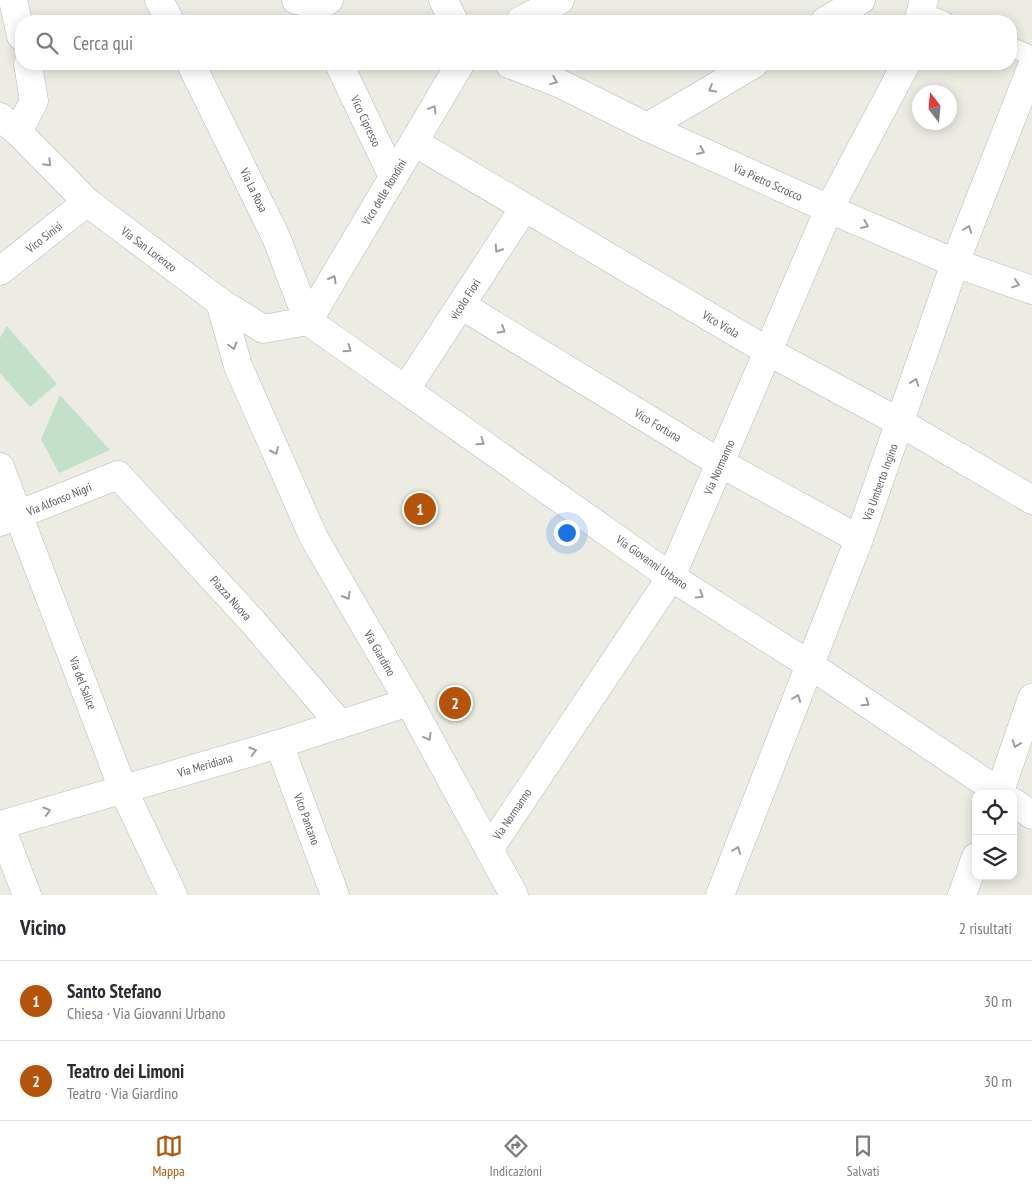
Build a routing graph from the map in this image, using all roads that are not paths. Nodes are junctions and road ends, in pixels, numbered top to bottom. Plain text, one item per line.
1 (13, 0) edge
2 (159, 0) edge
3 (443, 0) edge
4 (560, 0) edge
5 (861, 0) edge
6 (16, 15) edge
7 (167, 15) edge
8 (451, 15) edge
9 (531, 15) edge
10 (835, 15) edge
11 (1017, 50) edge
12 (1032, 56) edge
13 (1032, 66) edge
14 (29, 70) edge
15 (194, 70) edge
16 (342, 70) edge
17 (456, 70) edge
18 (525, 70) edge
19 (744, 70) edge
20 (903, 70) edge
21 (9, 125) edge
22 (647, 128) junction
23 (414, 142) junction
24 (392, 177) junction
25 (87, 202) junction
26 (524, 208) junction
27 (829, 209) junction
28 (955, 263) junction
29 (0, 272) edge
30 (1032, 290) edge
31 (220, 302) junction
32 (461, 305) junction
33 (308, 321) junction
34 (769, 352) junction
35 (406, 389) junction
36 (901, 423) junction
37 (720, 463) junction
38 (0, 467) edge
39 (118, 475) joint
40 (1032, 500) edge
41 (9, 518) edge
42 (859, 539) junction
43 (671, 577) junction
44 (810, 665) junction
45 (1032, 698) edge
46 (409, 702) junction
47 (340, 724) junction
48 (279, 744) junction
49 (123, 788) junction
50 (996, 790) edge
51 (1004, 790) edge
52 (1017, 805) edge
53 (1032, 816) edge
54 (0, 825) edge
55 (490, 848) junction
56 (972, 868) edge
57 (27, 895) edge
58 (173, 895) edge
59 (335, 895) edge
60 (514, 895) edge
61 (720, 895) edge
62 (962, 895) edge

1 - 6 street
2 - 7 street
3 - 8 street
4 - 9 street
5 - 10 street
11 - 12 lane
28 -> 13 street, Via Umberto Ingino
14 - 21 street
15 - 33 street, Via La Rosa
16 - 24 street, Vico Cipresso
23 -> 17 street, Vico delle Rondini
18 -> 22 street, Via Pietro Scrocco
19 -> 22 street
20 - 27 street, Via Normanno
21 -> 25 street, Via San Lorenzo
22 -> 27 street, Via Pietro Scrocco
23 - 24 street, Vico delle Rondini
23 - 26 street, Vico Viola
33 -> 24 street, Vico delle Rondini
25 - 29 street, Vico Sinisi
25 - 31 street, Via San Lorenzo
26 -> 32 street, vicolo Fiori
26 - 34 street, Vico Viola
27 -> 28 street, Via Pietro Scrocco
27 - 34 street, Via Normanno
28 -> 30 street, Via Pietro Scrocco
36 -> 28 street, Via Umberto Ingino
31 - 33 street, Via San Lorenzo
31 -> 46 street, Via Giardino
32 - 35 street, vicolo Fiori
32 -> 37 street, Vico Fortuna
33 -> 35 street, Via Giovanni Urbano
34 - 36 street, Vico Viola
34 - 37 street, Via Normanno
35 -> 43 street, Via Giovanni Urbano
36 - 40 street, Vico Viola
36 - 42 street, Via Umberto Ingino
37 - 42 street, Vico Fortuna
37 - 43 street, Via Normanno
38 - 41 street, Via del Salice
39 - 41 street, Via Alfonso Nigri
39 - 47 street, Piazza Nuova
41 - 49 street, Via del Salice
42 - 44 street, Via Umberto Ingino
43 -> 44 street, Via Giovanni Urbano
43 - 55 street, Via Normanno
44 -> 50 street, Via Giovanni Urbano
61 -> 44 street, Via Umberto Ingino
45 -> 51 street
46 - 47 street, Via Meridiana
46 -> 55 street, Via Giardino
47 - 48 street, Via Meridiana
49 -> 48 street, Via Meridiana
48 - 59 street, Vico Pantano
54 -> 49 street, Via Meridiana
49 - 58 street, Via del Salice
52 - 53 street, Via Giovanni Urbano
54 - 57 street
55 - 60 street, Via Giardino
56 - 62 street

